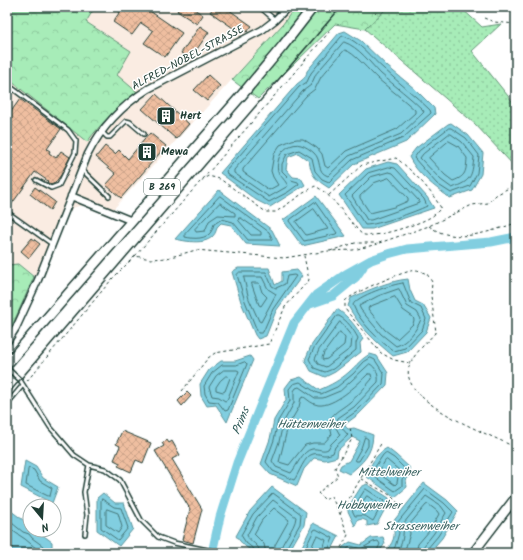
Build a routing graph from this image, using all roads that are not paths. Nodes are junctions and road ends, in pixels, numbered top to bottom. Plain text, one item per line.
1 (260, 7) edge
2 (288, 7) edge
3 (313, 7) edge
4 (275, 20) junction
5 (7, 85) edge
6 (12, 88) junction
7 (7, 98) edge
8 (102, 132) junction
9 (144, 134) dead end
10 (81, 169) junction
11 (36, 180) dead end
12 (71, 196) junction
13 (109, 196) dead end
14 (7, 212) edge
15 (132, 222) junction
16 (52, 244) junction
17 (7, 342) edge
18 (7, 364) edge
19 (7, 368) edge
20 (23, 385) junction
21 (7, 404) edge
22 (89, 465) junction
23 (516, 497) edge
24 (85, 534) dead end
25 (222, 553) edge
26 (473, 553) edge

1 - 4 lane
2 - 4 street, ALFRED-NOBEL-STRASSE
3 - 15 main road, B 269 / B 269
4 - 8 street, ALFRED-NOBEL-STRASSE
5 - 6 lane
6 - 7 lane
6 - 11 lane
8 - 9 lane
8 - 10 street, ALFRED-NOBEL-STRASSE
10 - 12 street, ALFRED-NOBEL-STRASSE
10 - 13 lane
12 - 15 street
12 - 16 street, ALFRED-NOBEL-STRASSE
14 - 16 lane
15 - 18 main road, B 269 / B 269
16 - 17 street, ALFRED-NOBEL-STRASSE
19 - 20 lane
20 - 21 lane
20 - 22 lane
22 - 24 lane
22 - 25 lane
23 - 26 main road

